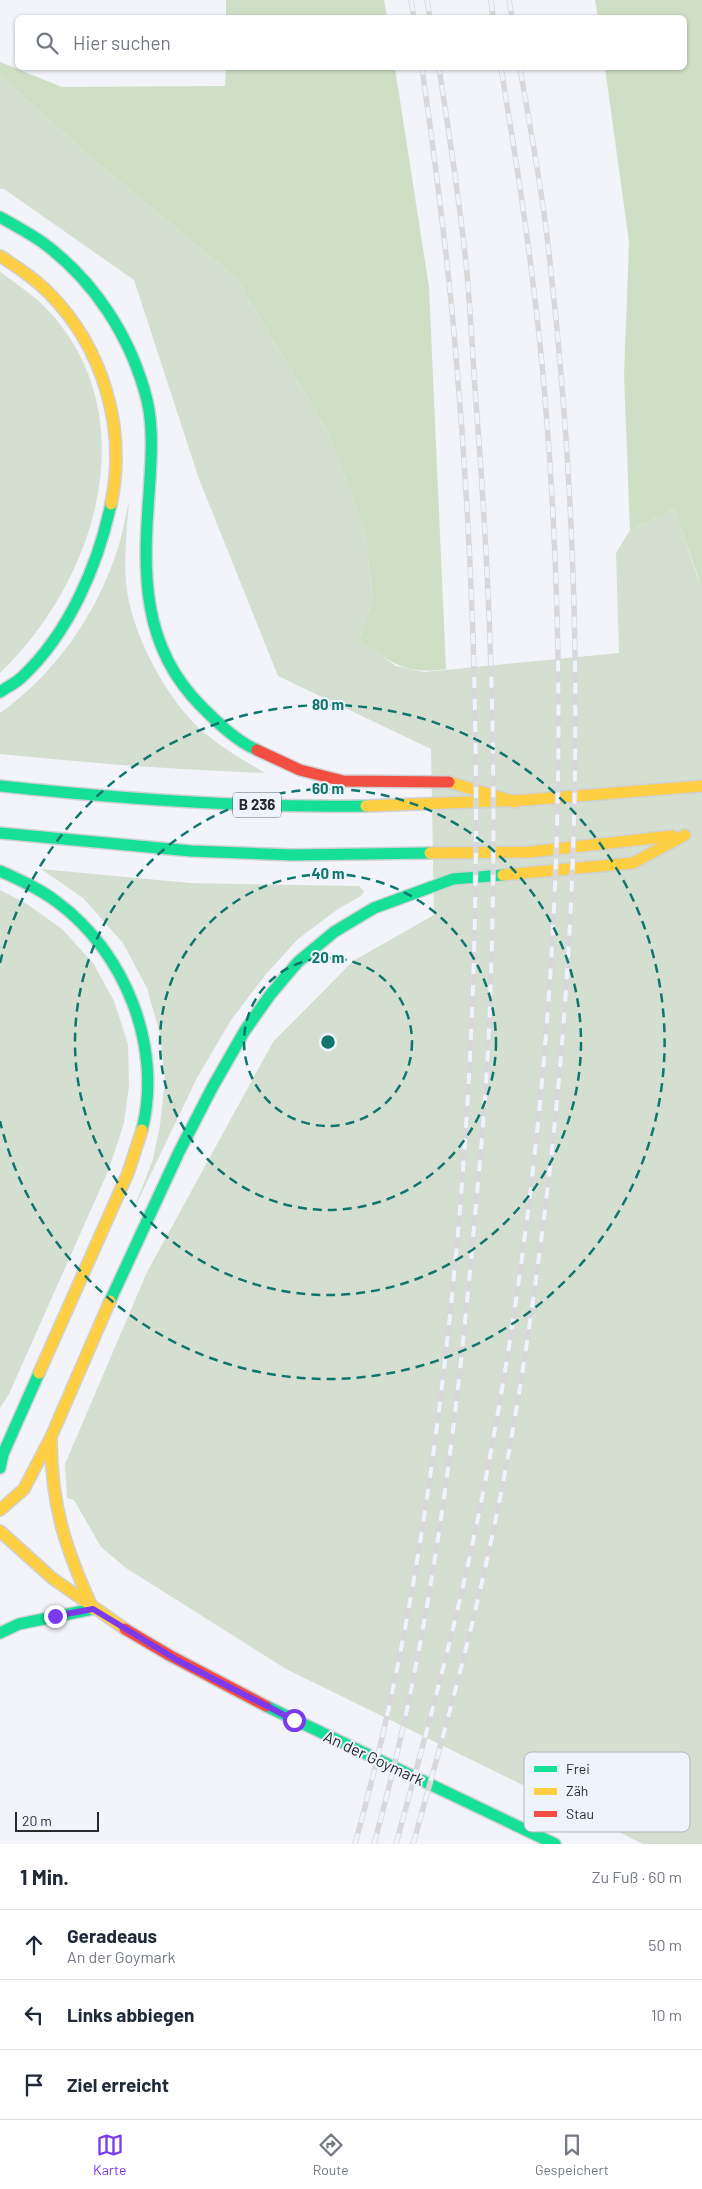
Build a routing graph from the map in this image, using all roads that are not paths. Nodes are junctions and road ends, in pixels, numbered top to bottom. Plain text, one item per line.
1 (0, 218) edge
2 (0, 256) edge
3 (0, 692) edge
4 (0, 786) edge
5 (702, 786) edge
6 (515, 802) junction
7 (0, 833) edge
8 (0, 871) edge
9 (51, 1436) junction
10 (0, 1468) edge
11 (0, 1510) edge
12 (0, 1531) edge
13 (93, 1609) junction
14 (0, 1633) edge
15 (524, 1829) edge
16 (530, 1832) edge
17 (555, 1844) edge

1 - 6 main road
2 - 3 main road
4 - 6 main road, B 236
5 - 6 main road, B 236
7 - 9 main road
8 - 10 main road
9 - 11 main road
9 - 13 main road
12 - 13 main road, An der Goymark
13 - 14 main road
13 - 15 main road, An der Goymark
16 - 17 main road, An der Goymark

